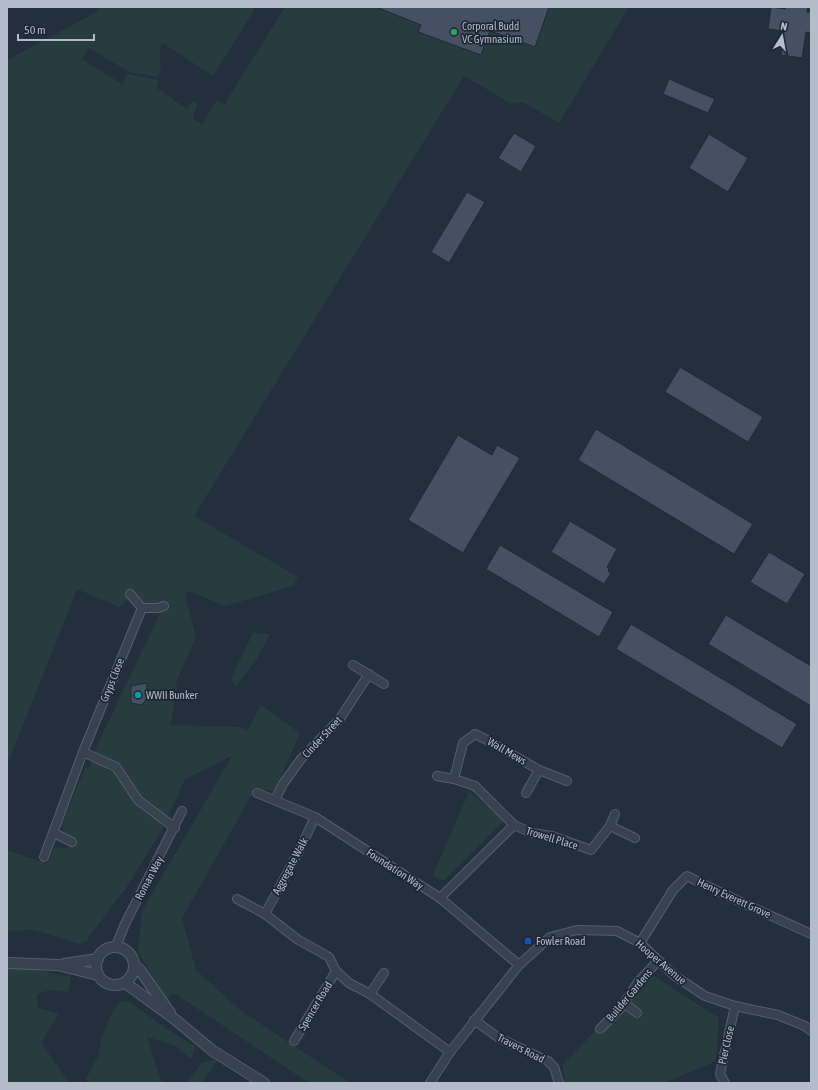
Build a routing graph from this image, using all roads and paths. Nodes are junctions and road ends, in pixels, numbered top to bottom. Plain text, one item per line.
1 (130, 594) dead end
2 (164, 606) dead end
3 (142, 608) junction
4 (353, 665) dead end
5 (368, 674) junction
6 (384, 684) dead end
7 (82, 752) junction
8 (539, 770) junction
9 (437, 776) dead end
10 (454, 779) junction
11 (567, 781) dead end
12 (257, 793) dead end
13 (526, 793) dead end
14 (274, 800) junction
15 (182, 811) dead end
16 (615, 814) dead end
17 (315, 817) junction
18 (514, 825) junction
19 (610, 826) junction
20 (175, 828) junction
21 (54, 833) junction
22 (635, 838) dead end
23 (72, 842) dead end
24 (44, 857) dead end
25 (440, 898) junction
26 (237, 899) dead end
27 (265, 914) junction
28 (811, 934) edge
29 (640, 943) junction
30 (116, 946) junction
31 (98, 959) junction
32 (658, 961) junction
33 (7, 963) edge
34 (134, 964) junction
35 (58, 965) junction
36 (519, 965) junction
37 (336, 971) junction
38 (384, 973) dead end
39 (98, 975) junction
40 (126, 981) junction
41 (370, 994) junction
42 (624, 1003) junction
43 (735, 1006) junction
44 (637, 1013) dead end
45 (172, 1017) junction
46 (474, 1020) junction
47 (600, 1029) dead end
48 (811, 1030) edge
49 (294, 1041) dead end
50 (450, 1052) junction
51 (264, 1083) edge
52 (430, 1083) edge
53 (559, 1083) edge
54 (725, 1083) edge

1 - 3 street
2 - 3 street
3 - 7 street, Gryps Close
4 - 5 street
5 - 6 street
5 - 14 street, Cinder Street
7 - 20 street
7 - 21 street, Gryps Close
8 - 10 street, Wall Mews
8 - 11 street
8 - 13 street, Wall Mews
9 - 10 street
10 - 18 street
12 - 14 street, Foundation Way
14 - 17 street, Foundation Way
15 - 20 street, Roman Way
16 - 19 street, Trowell Place
17 - 25 street, Foundation Way
17 - 27 street, Aggregate Walk
18 - 19 street, Trowell Place
18 - 25 street, Trowell Place
19 - 22 street
20 - 30 street, Roman Way
21 - 23 street
21 - 24 street, Gryps Close
25 - 36 street, Foundation Way
26 - 27 street
27 - 37 street
28 - 29 street, Henry Everett Grove
29 - 32 street, Hooper Avenue
29 - 36 street, Hooper Avenue
30 - 31 street
30 - 34 street
31 - 35 street
31 - 39 street
32 - 42 street, Builder Gardens
32 - 43 street, Hooper Avenue
33 - 35 street
34 - 40 street
34 - 45 street
35 - 39 street
36 - 46 street, Hooper Avenue
37 - 41 street
37 - 49 street, Spencer Road
38 - 41 street
39 - 40 street
40 - 45 street
41 - 50 street
42 - 44 street
42 - 47 street, Builder Gardens
43 - 48 street, Hooper Avenue
43 - 54 street, Pier Close
45 - 51 street
46 - 50 street, Hooper Avenue
46 - 53 street, Travers Road
50 - 52 street, Hooper Avenue

